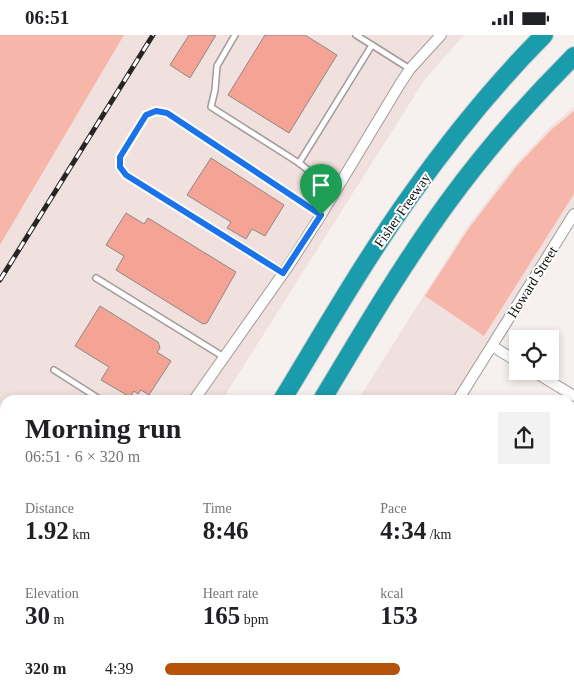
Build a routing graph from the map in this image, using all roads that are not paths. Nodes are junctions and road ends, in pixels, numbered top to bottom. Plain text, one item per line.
1 (235, 35) edge
2 (356, 35) edge
3 (441, 35) edge
4 (544, 35) edge
5 (372, 45) junction
6 (574, 56) edge
7 (410, 69) junction
8 (574, 70) edge
9 (536, 94) junction
10 (299, 163) junction
11 (336, 191) junction
12 (574, 214) edge
13 (321, 215) junction
14 (570, 230) edge
15 (283, 273) junction
16 (96, 278) dead end
17 (492, 346) junction
18 (509, 356) edge
19 (224, 357) junction
20 (54, 370) dead end
21 (547, 380) edge
22 (93, 395) edge
23 (197, 395) edge
24 (285, 395) edge
25 (325, 395) edge
26 (461, 395) edge
27 (571, 395) edge

1 - 10 lane
2 - 5 lane
3 - 7 street
4 - 24 highway, Fisher Freeway
5 - 7 lane
5 - 10 lane
6 - 9 highway
7 - 11 street
8 - 9 highway
9 - 25 highway
10 - 11 lane
11 - 13 street
12 - 14 street, Howard Street
13 - 15 street
13 - 15 lane
14 - 17 street, Howard Street
15 - 19 street
16 - 19 lane
17 - 18 street
17 - 26 street, Howard Street
19 - 23 street
20 - 22 lane
21 - 27 street

